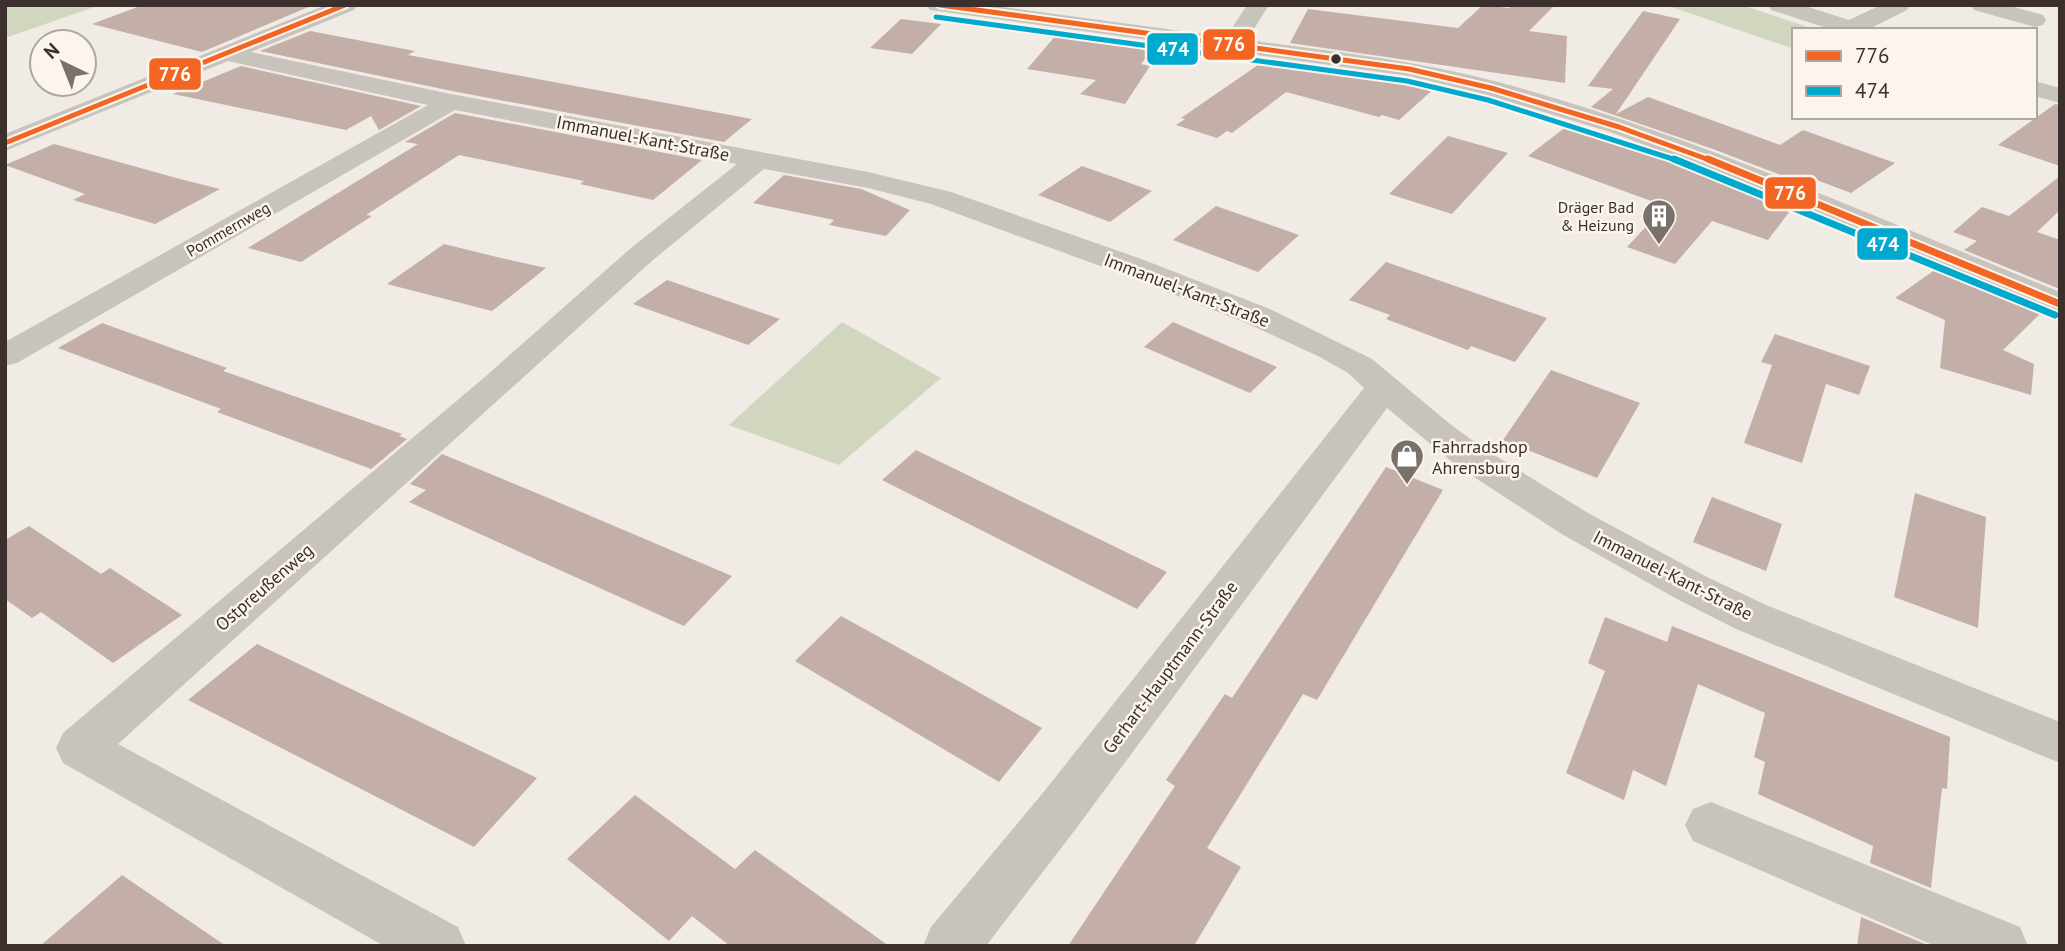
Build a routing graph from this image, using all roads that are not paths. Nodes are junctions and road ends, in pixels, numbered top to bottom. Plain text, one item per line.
1 (346, 5) edge
2 (938, 5) edge
3 (1258, 5) edge
4 (1779, 5) edge
5 (1899, 5) edge
6 (1982, 5) edge
7 (2049, 22) edge
8 (1850, 28) edge
9 (1855, 28) edge
10 (1233, 45) junction
11 (229, 54) junction
12 (2037, 89) edge
13 (2060, 96) edge
14 (451, 102) junction
15 (5, 143) edge
16 (758, 160) junction
17 (2060, 304) edge
18 (5, 356) edge
19 (1385, 386) junction
20 (2060, 743) edge
21 (1711, 825) dead end
22 (438, 946) edge
23 (951, 946) edge
24 (2000, 946) edge

1 - 11 street
2 - 10 street
3 - 10 street
4 - 8 street
5 - 9 street
6 - 7 street
10 - 17 street
11 - 14 street, Immanuel-Kant-Straße
11 - 15 street
12 - 13 street
14 - 16 street, Immanuel-Kant-Straße
14 - 18 street, Pommernweg
16 - 19 street, Immanuel-Kant-Straße
16 - 22 street, Ostpreußenweg
19 - 20 street, Immanuel-Kant-Straße
19 - 23 street, Gerhart-Hauptmann-Straße
21 - 24 street

